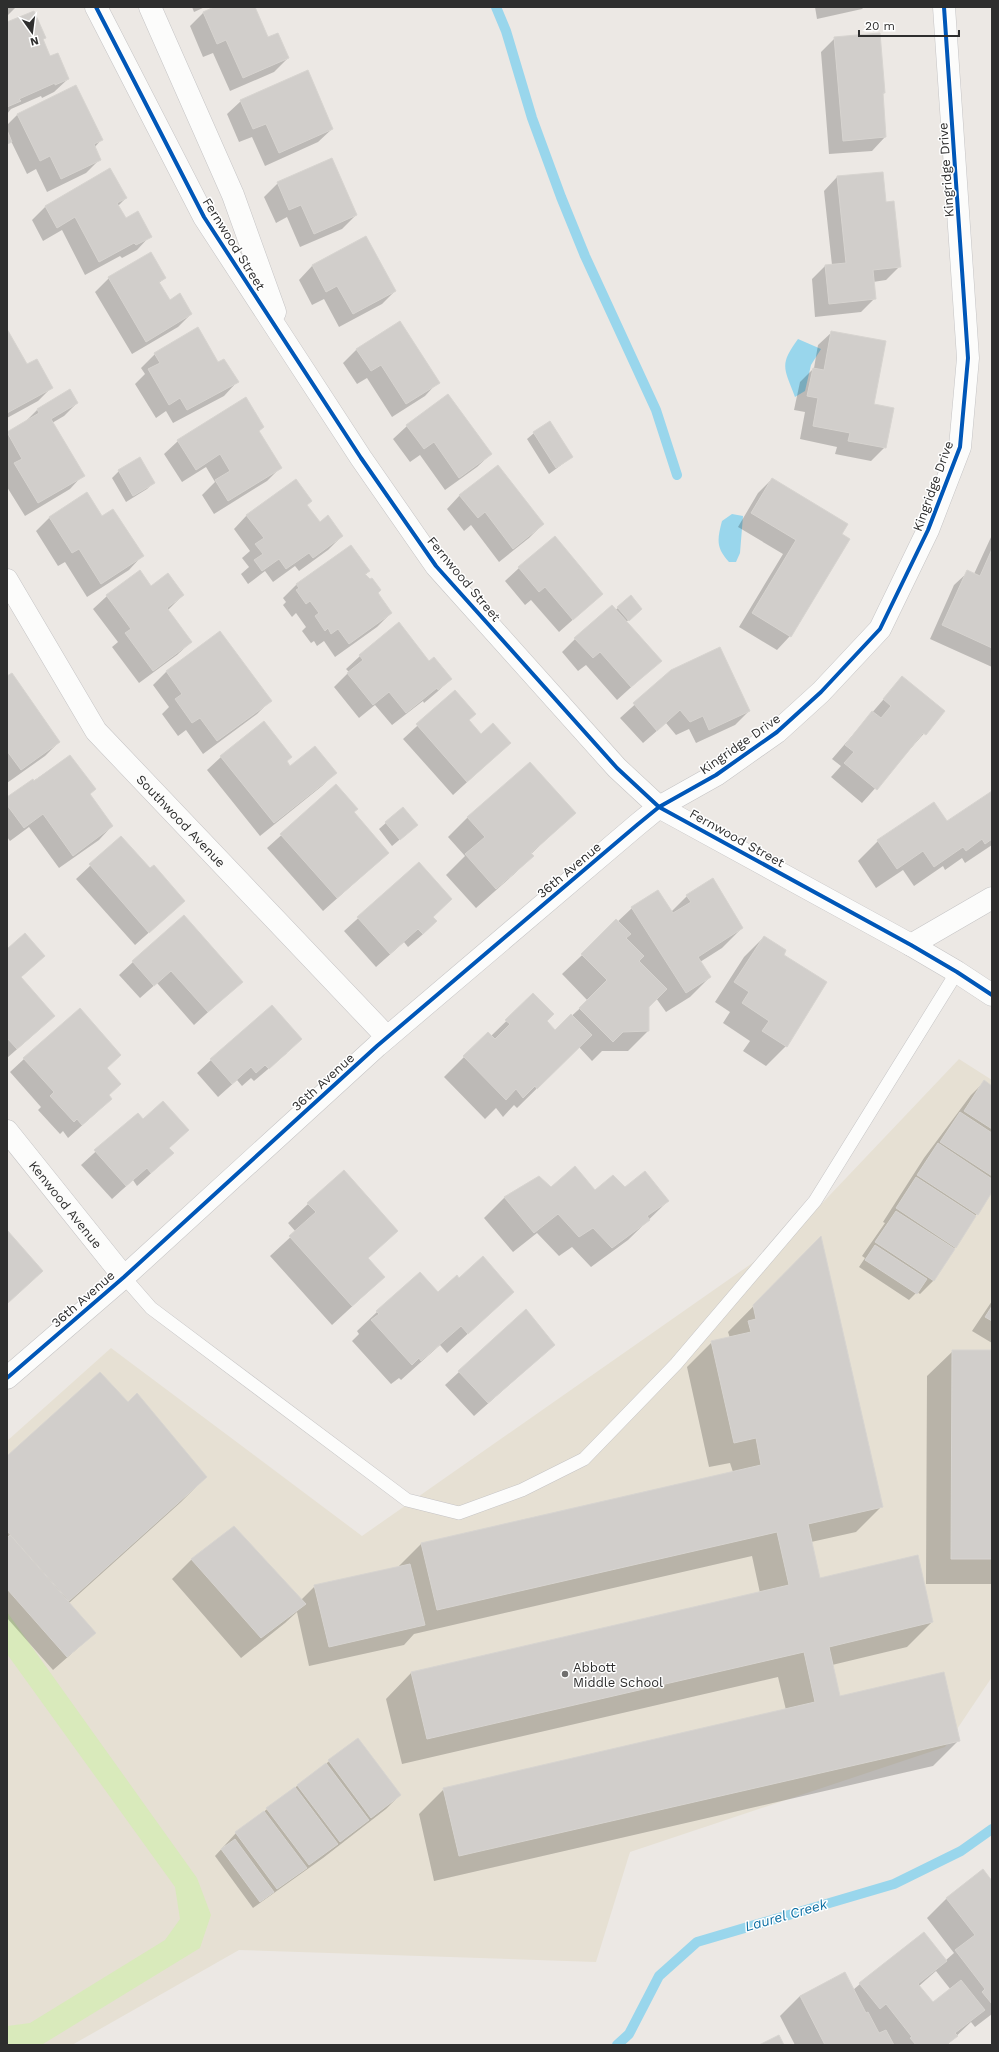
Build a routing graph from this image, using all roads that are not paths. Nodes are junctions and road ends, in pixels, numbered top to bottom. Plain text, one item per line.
1 (96, 7) edge
2 (150, 7) edge
3 (944, 7) edge
4 (288, 348) junction
5 (7, 580) edge
6 (659, 807) junction
7 (992, 898) edge
8 (911, 945) junction
9 (957, 972) junction
10 (992, 995) edge
11 (387, 1037) junction
12 (7, 1131) edge
13 (124, 1277) junction
14 (7, 1378) edge

1 - 4 street, Fernwood Street
2 - 4 street, Fernwood Street
3 - 6 street, Kingridge Drive
4 - 6 street, Fernwood Street
5 - 11 street, Southwood Avenue
6 - 8 street, Fernwood Street
6 - 11 street, 36th Avenue
7 - 8 street
8 - 9 street, Fernwood Street
9 - 10 street, Fernwood Street
9 - 13 lane
11 - 13 street, 36th Avenue
12 - 13 street, Kenwood Avenue
13 - 14 street, 36th Avenue

